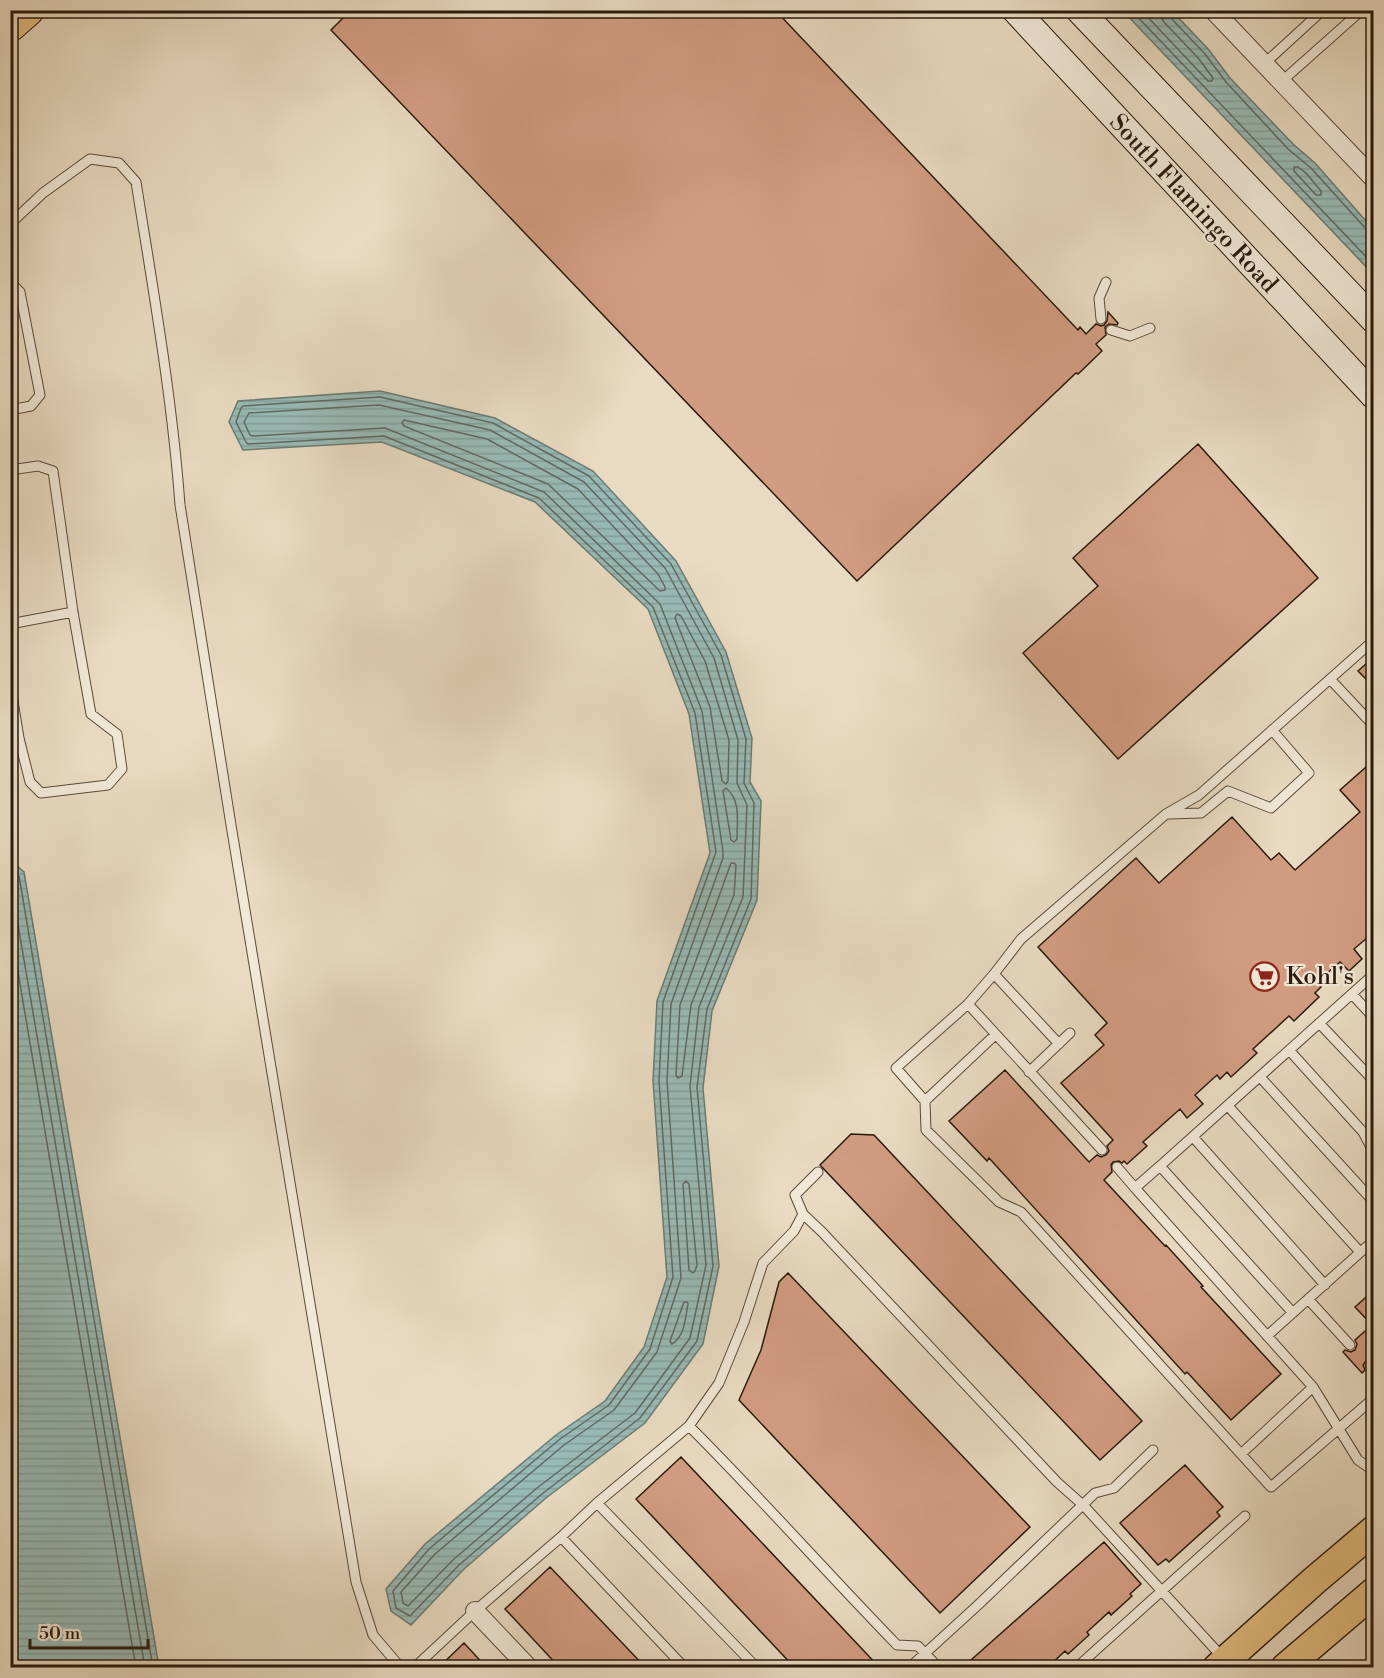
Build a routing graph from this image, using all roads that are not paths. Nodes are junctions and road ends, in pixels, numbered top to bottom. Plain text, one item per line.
1 (27, 10) edge
2 (1015, 10) edge
3 (1079, 10) edge
4 (1213, 10) edge
5 (1323, 10) edge
6 (1362, 10) edge
7 (10, 25) edge
8 (1264, 64) junction
9 (1281, 82) junction
10 (1374, 180) edge
11 (10, 224) edge
12 (10, 282) edge
13 (1106, 282) dead end
14 (1101, 319) dead end
15 (1374, 320) edge
16 (1150, 328) dead end
17 (1111, 330) dead end
18 (1374, 396) edge
19 (10, 410) edge
20 (10, 470) edge
21 (73, 612) junction
22 (10, 624) edge
23 (1374, 640) edge
24 (1330, 679) junction
25 (10, 683) edge
26 (1374, 726) edge
27 (1272, 730) junction
28 (15, 739) edge
29 (1166, 814) junction
30 (994, 974) junction
31 (1374, 974) edge
32 (1352, 994) junction
33 (968, 1004) junction
34 (1374, 1018) edge
35 (1319, 1023) junction
36 (1070, 1033) dead end
37 (995, 1035) junction
38 (1059, 1044) junction
39 (1289, 1050) junction
40 (1029, 1072) junction
41 (1260, 1077) junction
42 (1374, 1081) edge
43 (926, 1101) junction
44 (1228, 1106) junction
45 (1363, 1132) junction
46 (1193, 1137) junction
47 (1374, 1139) edge
48 (1102, 1150) dead end
49 (1374, 1154) edge
50 (1160, 1166) junction
51 (1117, 1167) dead end
52 (818, 1172) dead end
53 (1135, 1188) junction
54 (1374, 1202) edge
55 (803, 1214) junction
56 (1374, 1240) edge
57 (1360, 1252) junction
58 (1325, 1285) junction
59 (1308, 1299) junction
60 (1293, 1313) junction
61 (1267, 1336) junction
62 (1350, 1345) dead end
63 (1313, 1387) junction
64 (1374, 1398) edge
65 (689, 1426) junction
66 (1338, 1429) junction
67 (1154, 1450) dead end
68 (1241, 1454) junction
69 (1374, 1471) edge
70 (597, 1503) junction
71 (1084, 1506) junction
72 (1245, 1516) dead end
73 (1374, 1530) edge
74 (561, 1537) junction
75 (1162, 1590) junction
76 (1374, 1592) edge
77 (475, 1611) junction
78 (925, 1653) junction
79 (1225, 1665) edge
80 (401, 1668) edge
81 (414, 1668) edge
82 (529, 1668) edge
83 (685, 1668) edge
84 (757, 1668) edge
85 (909, 1668) edge
86 (939, 1668) edge
87 (1076, 1668) edge
88 (1285, 1668) edge

1 - 7 highway
2 - 18 main road, South Flamingo Road
3 - 15 main road, South Flamingo Road
4 - 8 street
5 - 8 lane
6 - 9 lane
8 - 9 street
9 - 10 street
11 - 80 lane
12 - 19 lane
13 - 14 lane
16 - 17 lane
20 - 21 lane
21 - 22 lane
21 - 28 lane
23 - 24 lane
24 - 26 lane
24 - 27 lane
25 - 28 lane
27 - 29 lane
27 - 29 lane
29 - 30 lane
30 - 33 lane
30 - 38 lane
31 - 32 lane
32 - 34 lane
32 - 35 lane
33 - 37 lane
33 - 43 lane
35 - 39 lane
35 - 42 lane
36 - 38 lane
37 - 40 lane
37 - 43 lane
38 - 40 lane
39 - 41 lane
39 - 45 lane
40 - 48 lane
41 - 44 lane
41 - 54 lane
43 - 68 lane
44 - 46 lane
44 - 57 lane
45 - 47 lane
45 - 49 lane
46 - 50 lane
46 - 58 lane
50 - 53 lane
50 - 60 lane
51 - 53 lane
52 - 55 lane
53 - 61 lane
55 - 65 lane
55 - 71 lane
56 - 57 lane
57 - 58 lane
58 - 59 lane
59 - 60 lane
59 - 62 lane
60 - 61 lane
61 - 63 lane
63 - 66 lane
63 - 68 lane
64 - 66 lane
65 - 70 lane
65 - 78 lane
66 - 68 lane
66 - 69 lane
67 - 71 lane
70 - 74 lane
70 - 84 lane
71 - 75 lane
71 - 78 lane
72 - 75 lane
73 - 79 main road
74 - 77 lane
74 - 83 lane
75 - 79 lane
75 - 87 lane
76 - 88 main road
77 - 81 lane
77 - 82 street
78 - 85 lane
78 - 86 lane

